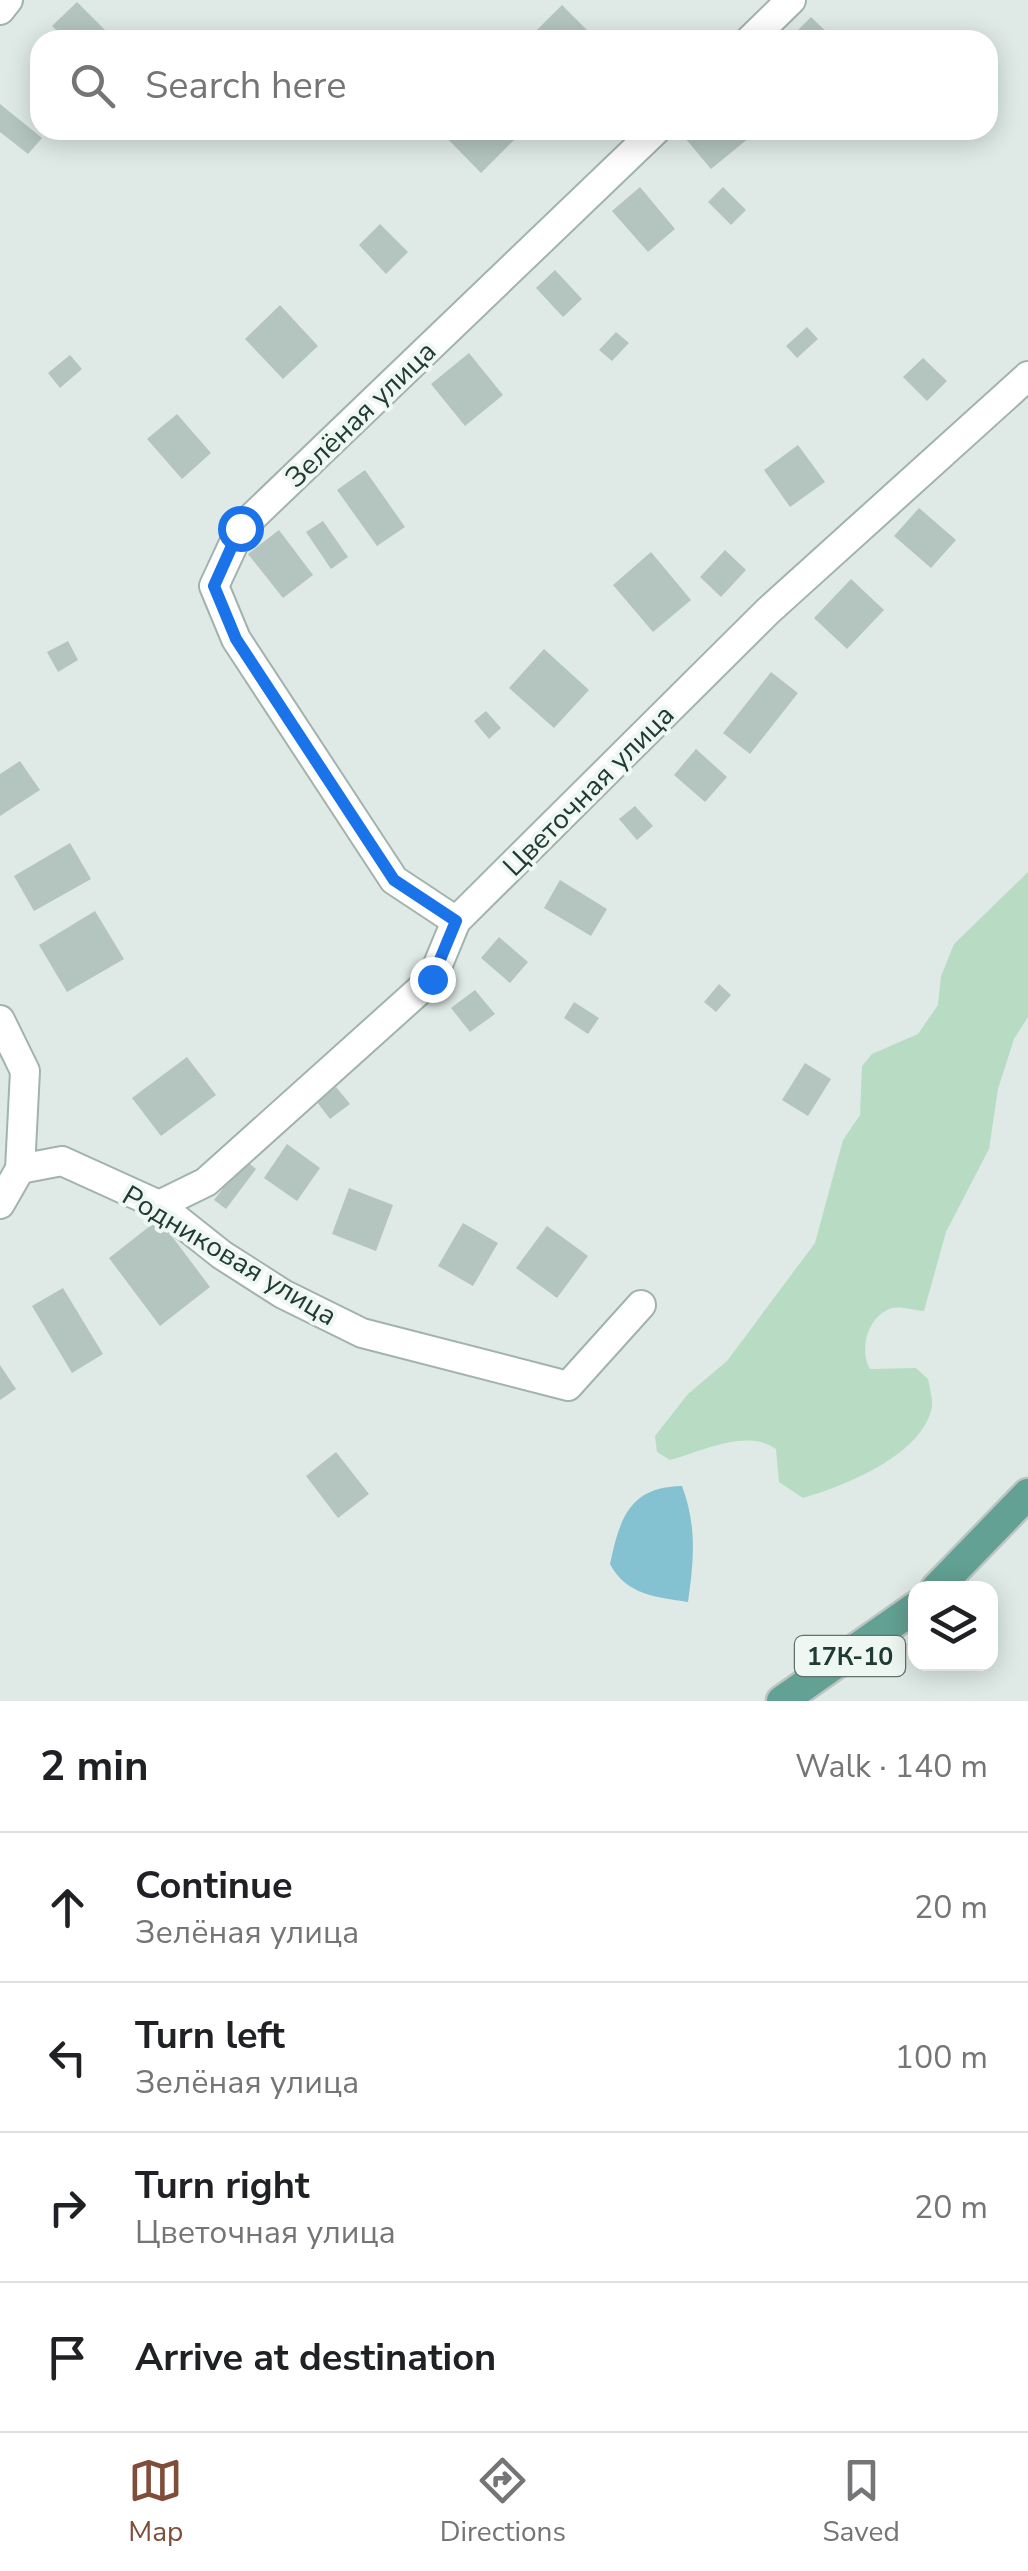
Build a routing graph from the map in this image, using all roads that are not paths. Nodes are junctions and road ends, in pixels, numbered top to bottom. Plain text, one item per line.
1 (8, 0) edge
2 (791, 0) edge
3 (0, 10) edge
4 (760, 30) edge
5 (646, 140) edge
6 (1028, 376) edge
7 (456, 921) junction
8 (0, 1020) edge
9 (20, 1169) junction
10 (0, 1204) edge
11 (159, 1206) junction
12 (641, 1305) dead end
13 (1028, 1494) edge
14 (943, 1581) edge
15 (908, 1613) edge
16 (782, 1701) edge

1 - 3 street
2 - 4 street
5 - 7 street, Зелёная улица
6 - 7 street, Цветочная улица
7 - 11 street, Цветочная улица
8 - 9 street
9 - 10 street
9 - 11 street, Родниковая улица
11 - 12 street, Родниковая улица
13 - 14 main road
15 - 16 main road, 17К-10

